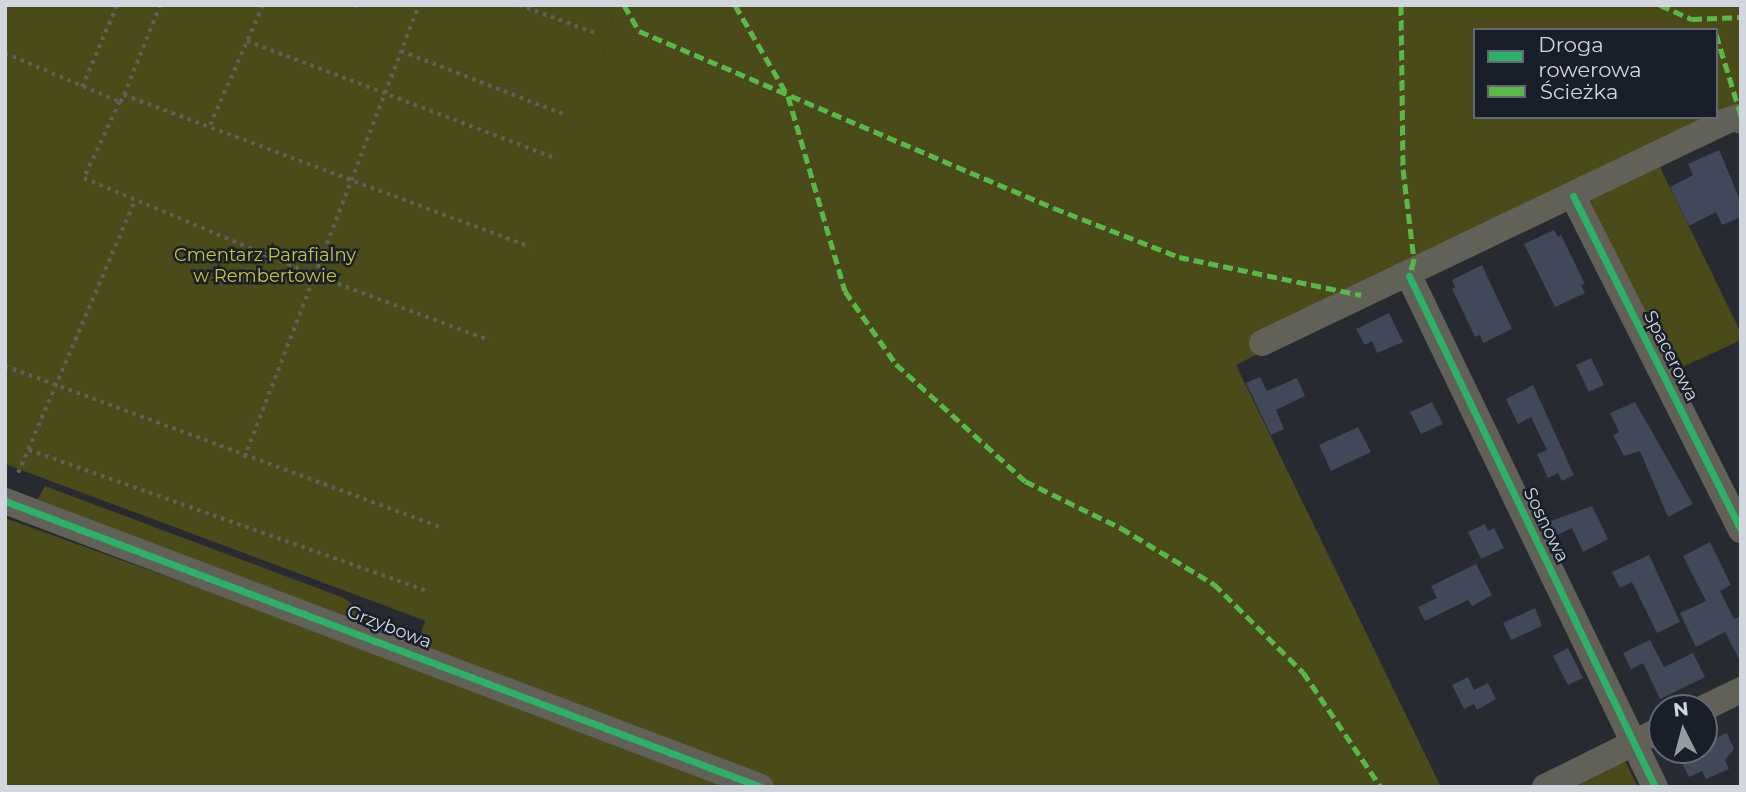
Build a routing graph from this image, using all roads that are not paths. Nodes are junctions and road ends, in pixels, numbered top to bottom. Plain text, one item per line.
1 (1740, 119) edge
2 (1573, 196) junction
3 (1409, 276) junction
4 (1262, 343) dead end
5 (5, 500) edge
6 (1741, 530) edge
7 (1741, 690) edge
8 (1718, 701) edge
9 (1648, 736) edge
10 (1633, 743) junction
11 (761, 787) edge
12 (1545, 787) edge
13 (1655, 787) edge

1 - 2 street
2 - 3 street
2 - 6 street, Spacerowa
3 - 4 street
3 - 10 street, Sosnowa
5 - 11 street, Grzybowa
7 - 8 street
9 - 10 street
10 - 12 street
10 - 13 street, Sosnowa

